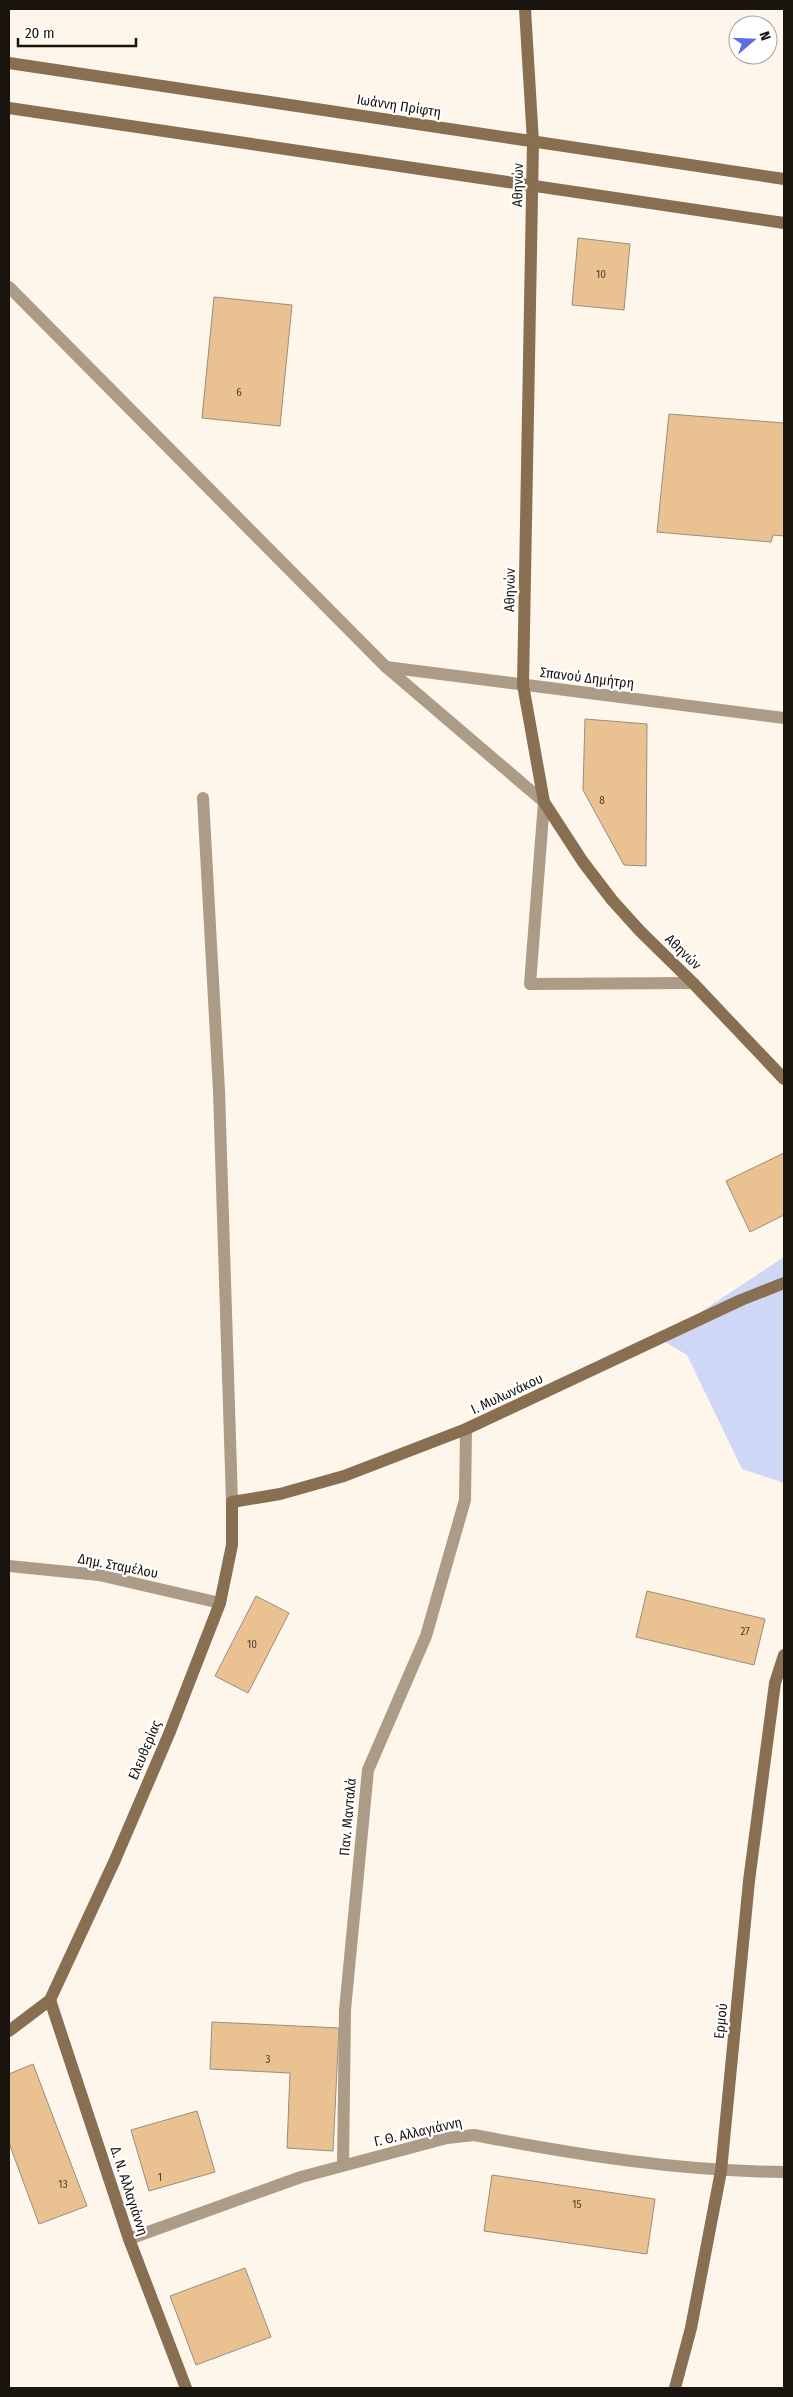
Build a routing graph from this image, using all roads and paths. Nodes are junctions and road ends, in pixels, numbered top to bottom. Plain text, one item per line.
1 (525, 9) edge
2 (9, 63) edge
3 (9, 108) edge
4 (533, 142) junction
5 (784, 179) edge
6 (533, 186) junction
7 (784, 223) edge
8 (9, 287) edge
9 (386, 667) junction
10 (524, 685) junction
11 (784, 718) edge
12 (203, 798) dead end
13 (544, 802) junction
14 (693, 983) junction
15 (784, 1079) edge
16 (784, 1283) edge
17 (466, 1429) junction
18 (232, 1502) junction
19 (9, 1566) edge
20 (220, 1603) junction
21 (784, 1655) edge
22 (50, 2000) junction
23 (9, 2031) edge
24 (343, 2165) junction
25 (721, 2172) junction
26 (784, 2172) edge
27 (129, 2239) junction
28 (186, 2388) edge
29 (675, 2388) edge

1 - 4 main road, Αθηνών
2 - 4 main road, Ιωάννη Πρίφτη
3 - 6 main road
4 - 5 main road, Ιωάννη Πρίφτη
4 - 6 main road, Αθηνών
6 - 7 main road
6 - 10 main road, Αθηνών
8 - 9 street
9 - 10 street, Σπανού Δημήτρη
9 - 13 street
10 - 11 street, Σπανού Δημήτρη
10 - 13 main road, Αθηνών
12 - 18 street
13 - 14 main road, Αθηνών
13 - 14 street
14 - 15 main road, Αθηνών
16 - 17 main road, Ι. Μυλωνάκου
17 - 18 main road, Ι. Μυλωνάκου
17 - 24 street, Παν. Μανταλά
18 - 20 main road, Ελευθερίας
19 - 20 street, Δημ. Σταμέλου
20 - 22 main road, Ελευθερίας
21 - 25 main road, Ερμού
22 - 23 main road
22 - 27 main road, Δ. Ν. Αλλαγιάννη
24 - 25 street, Γ. Θ. Αλλαγιάννη
24 - 27 street, Γ. Θ. Αλλαγιάννη
25 - 26 street, Γ. Θ. Αλλαγιάννη
25 - 29 main road, Ερμού
27 - 28 main road, Δ. Ν. Αλλαγιάννη

